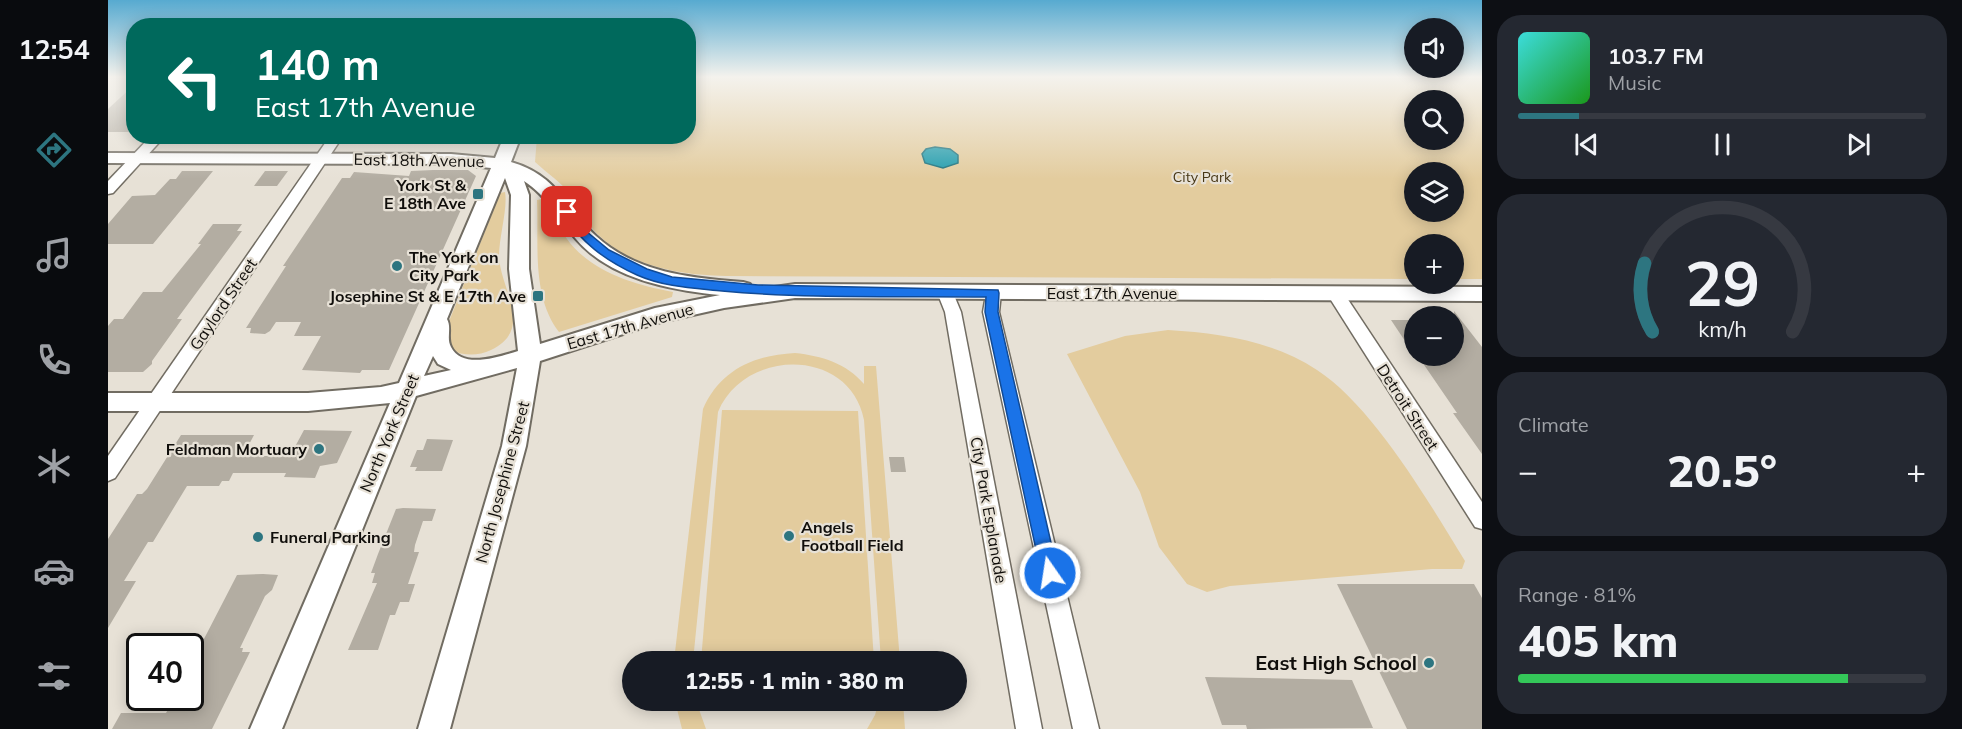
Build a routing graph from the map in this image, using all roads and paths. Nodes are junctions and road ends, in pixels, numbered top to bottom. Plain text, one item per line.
1 (151, 144) edge
2 (332, 144) edge
3 (510, 144) edge
4 (108, 158) edge
5 (138, 158) junction
6 (322, 158) junction
7 (502, 163) junction
8 (108, 190) edge
9 (795, 291) junction
10 (945, 292) junction
11 (993, 293) junction
12 (1335, 293) junction
13 (1482, 294) edge
14 (442, 307) junction
15 (530, 355) junction
16 (485, 370) junction
17 (407, 390) junction
18 (108, 402) edge
19 (156, 402) junction
20 (108, 472) edge
21 (1482, 520) edge
22 (266, 729) edge
23 (434, 729) edge
24 (1029, 729) edge
25 (1086, 729) edge

1 - 5 street
2 - 6 street, Gaylord Street
3 - 7 main road, North York Street
4 - 5 main road, East 18th Avenue
5 - 6 main road, East 18th Avenue
5 - 8 street
6 - 7 main road, East 18th Avenue
6 - 19 street, Gaylord Street
7 - 9 main road, East 18th Avenue
7 - 14 main road, North York Street
7 - 15 main road, North Josephine Street
9 - 10 main road, East 17th Avenue
9 - 15 main road, East 17th Avenue
10 - 11 main road, East 17th Avenue
10 - 24 street, City Park Esplanade
11 - 12 main road, East 17th Avenue
11 - 25 street
12 - 13 main road, East 17th Avenue
12 - 21 street, Detroit Street
14 - 16 main road
14 - 17 main road, North York Street
15 - 16 main road, East 17th Avenue
15 - 23 main road, North Josephine Street
16 - 17 main road, East 17th Avenue
17 - 19 main road, East 17th Avenue
17 - 22 main road, North York Street
18 - 19 main road, East 17th Avenue
19 - 20 street, Gaylord Street

